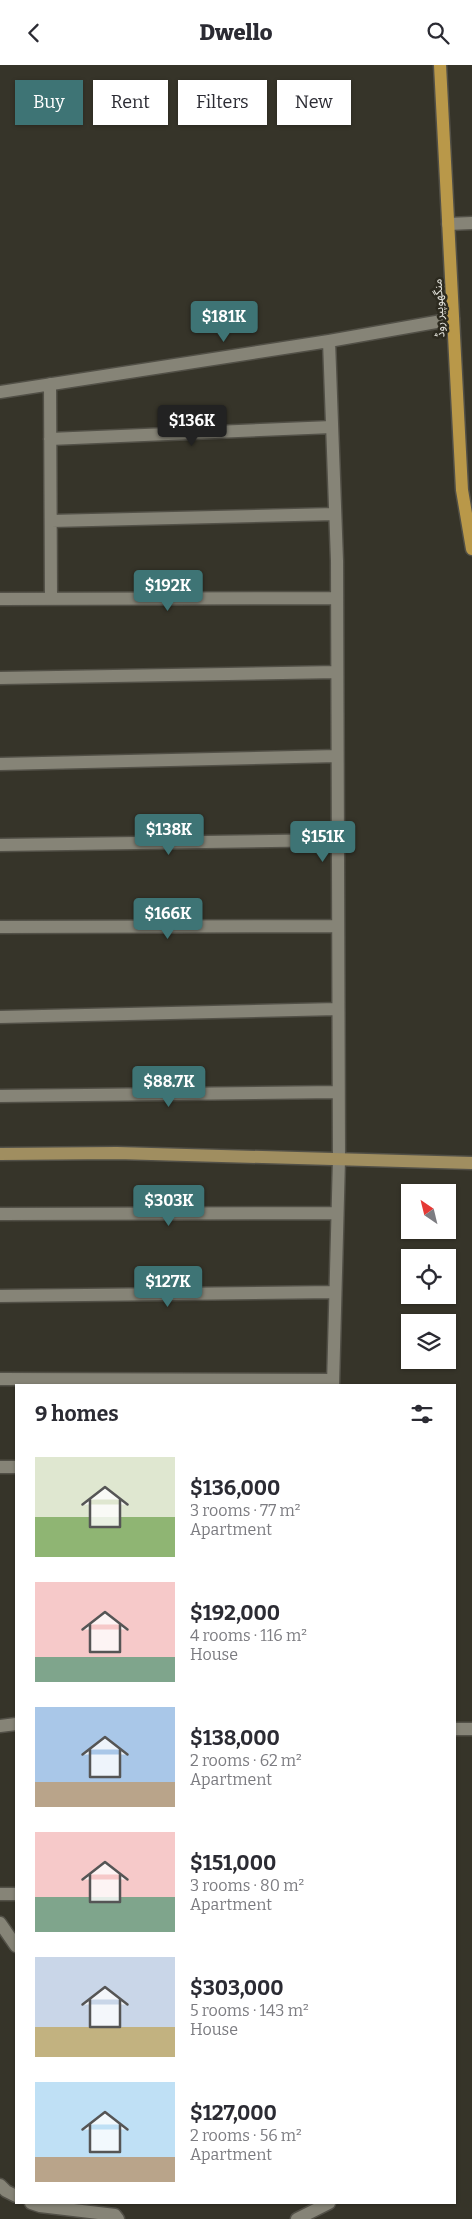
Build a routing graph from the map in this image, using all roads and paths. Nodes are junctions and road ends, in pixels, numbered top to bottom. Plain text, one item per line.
1 (440, 65) edge
2 (472, 223) edge
3 (448, 224) junction
4 (453, 319) junction
5 (329, 341) junction
6 (50, 384) junction
7 (0, 392) edge
8 (332, 427) junction
9 (50, 439) junction
10 (466, 470) edge
11 (335, 514) junction
12 (50, 521) junction
13 (472, 549) edge
14 (337, 598) junction
15 (0, 599) edge
16 (51, 599) junction
17 (337, 672) junction
18 (0, 678) edge
19 (337, 756) junction
20 (0, 764) edge
21 (337, 840) junction
22 (0, 845) edge
23 (337, 926) junction
24 (0, 927) edge
25 (337, 1009) junction
26 (0, 1017) edge
27 (338, 1092) junction
28 (0, 1096) edge
29 (0, 1154) edge
30 (338, 1159) junction
31 (472, 1163) edge
32 (337, 1213) junction
33 (0, 1214) edge
34 (335, 1292) junction
35 (0, 1296) edge
36 (0, 1379) edge
37 (333, 1383) edge
38 (0, 1467) edge
39 (15, 1467) edge
40 (15, 1724) edge
41 (0, 1726) edge
42 (456, 1729) edge
43 (472, 1729) edge
44 (0, 1894) edge
45 (15, 1894) edge
46 (0, 1923) edge
47 (15, 1945) edge
48 (0, 2185) edge
49 (15, 2196) edge
50 (34, 2204) edge
51 (119, 2204) edge
52 (327, 2204) edge
53 (117, 2217) edge
54 (297, 2219) edge

1 - 3 main road, منگھوپیر روڈ
2 - 3 street
3 - 4 main road, منگھوپیر روڈ
4 - 5 street
4 - 10 main road, منگھوپیر روڈ
5 - 6 street
5 - 8 street
6 - 7 street
6 - 9 street
8 - 9 street
8 - 11 street
9 - 12 street
10 - 13 main road, منگھوپیر روڈ
11 - 12 street
11 - 14 street
12 - 16 street
14 - 16 street
14 - 17 street
15 - 16 street
17 - 18 street
17 - 19 street
19 - 20 street
19 - 21 street
21 - 22 street
21 - 23 street
23 - 24 street
23 - 25 street
25 - 26 street
25 - 27 street
27 - 28 street
27 - 30 street
29 - 30 street
30 - 31 street
30 - 32 street
32 - 33 street
32 - 34 street
34 - 35 street
34 - 37 street
36 - 37 street
38 - 39 street
40 - 41 street
42 - 43 street
44 - 45 street
46 - 47 street
48 - 49 street
50 - 53 street
51 - 53 street
52 - 54 street

